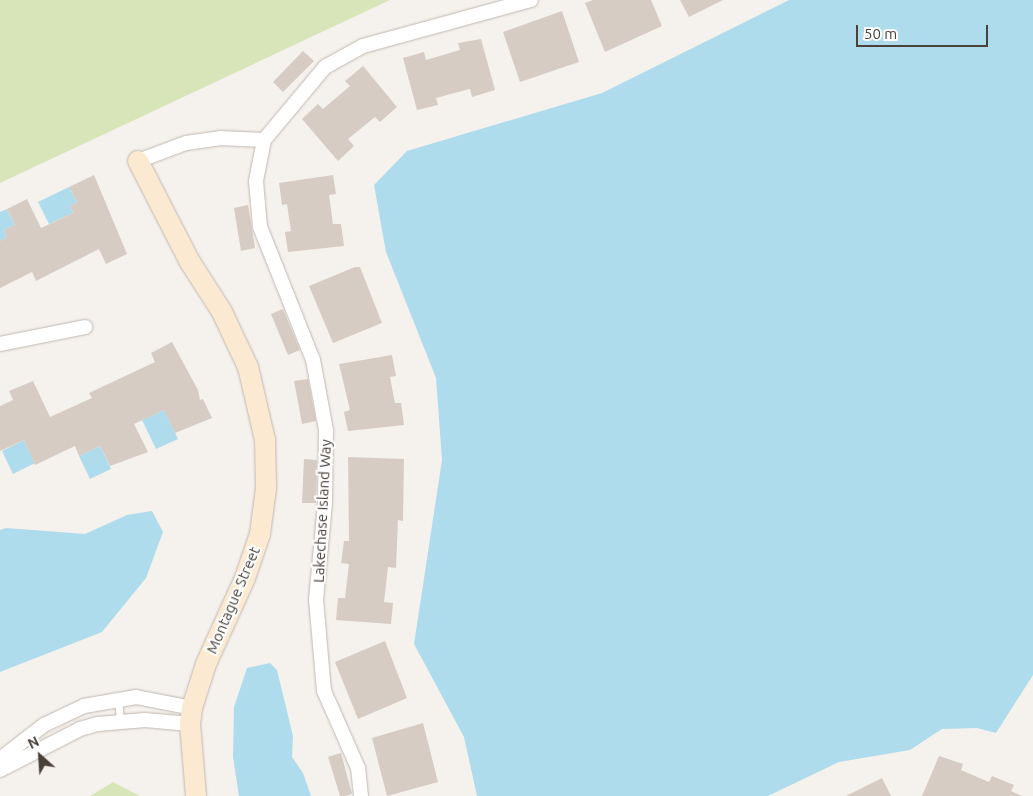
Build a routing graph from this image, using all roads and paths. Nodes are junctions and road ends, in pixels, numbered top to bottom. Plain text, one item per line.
1 (531, 0) edge
2 (264, 140) junction
3 (138, 161) joint
4 (84, 327) dead end
5 (0, 344) edge
6 (118, 698) junction
7 (191, 716) junction
8 (120, 721) junction
9 (32, 733) junction
10 (41, 749) junction
11 (0, 759) edge
12 (0, 770) edge
13 (196, 796) edge
14 (362, 796) edge

1 - 2 street, Lakechase Island Way
2 - 3 street
2 - 14 street, Lakechase Island Way
3 - 7 street, Montague Street
4 - 5 street
6 - 7 street
6 - 8 lane
6 - 9 street
7 - 8 street
7 - 13 street, Montague Street
8 - 10 street
9 - 10 lane
9 - 11 street
10 - 12 street

